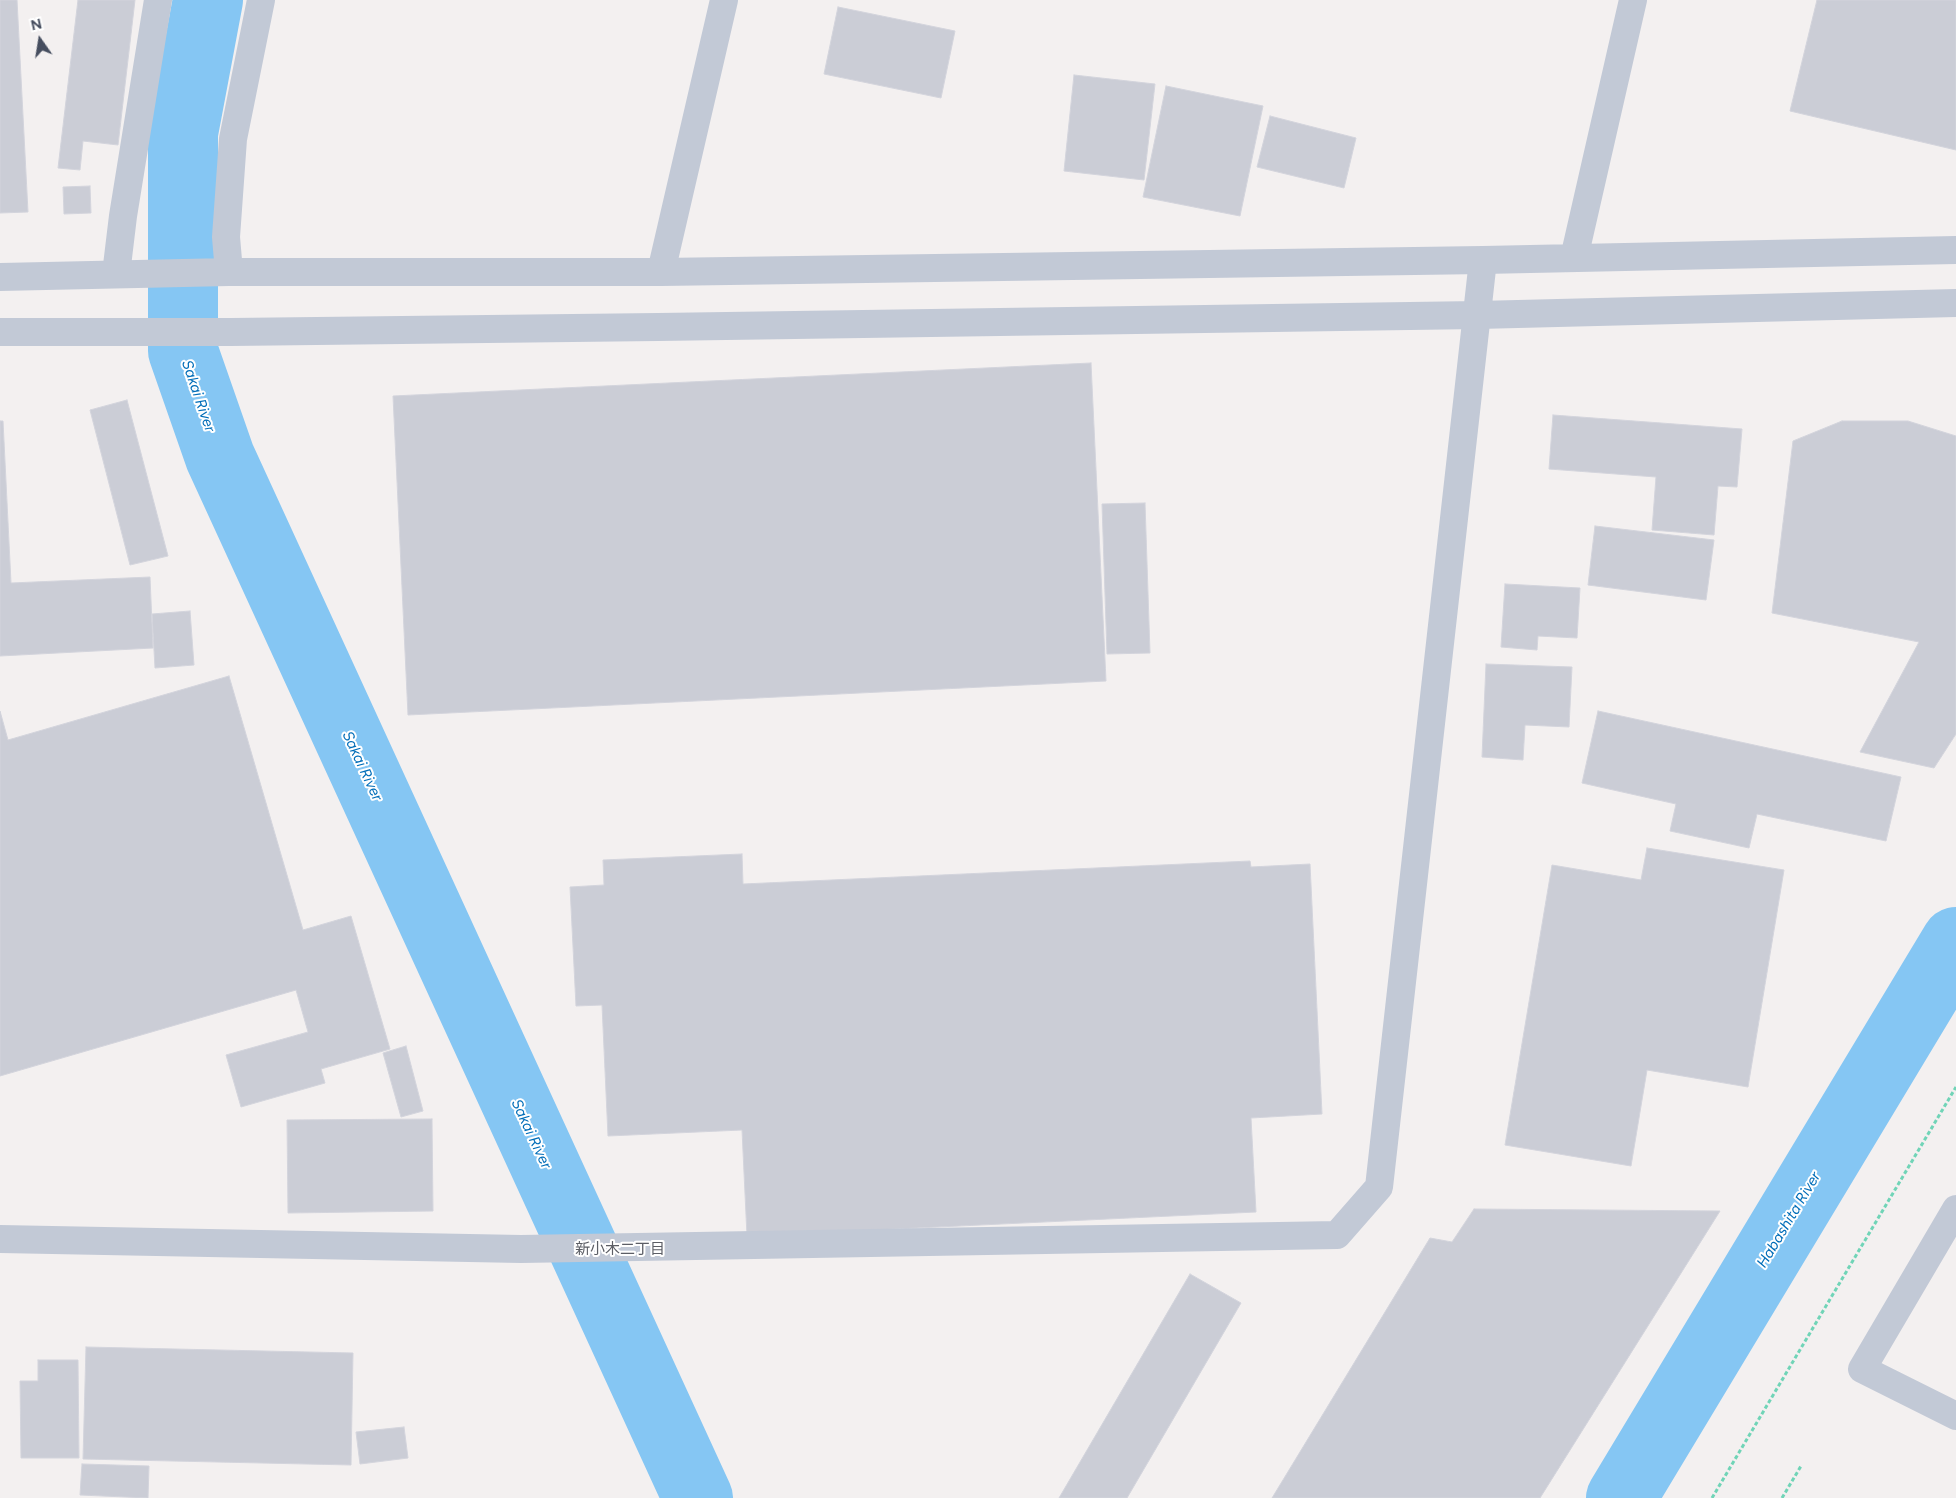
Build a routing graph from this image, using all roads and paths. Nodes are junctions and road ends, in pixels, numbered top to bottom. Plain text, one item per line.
1 (158, 0) edge
2 (261, 0) edge
3 (724, 0) edge
4 (1633, 0) edge
5 (1956, 250) edge
6 (1574, 258) junction
7 (1483, 260) junction
8 (229, 272) junction
9 (661, 272) junction
10 (116, 274) junction
11 (0, 277) edge
12 (1956, 303) edge
13 (1478, 314) junction
14 (0, 332) edge
15 (1956, 1088) edge
16 (1956, 1210) edge
17 (0, 1239) edge
18 (1956, 1416) edge
19 (1801, 1466) dead end
20 (1712, 1498) edge
21 (1782, 1498) edge

1 - 10 street
2 - 8 street
3 - 9 street
4 - 6 street
5 - 6 street
6 - 7 street
7 - 9 street
7 - 13 street
8 - 9 street
8 - 10 street
10 - 11 street
12 - 13 street
13 - 14 street
13 - 17 street
15 - 20 path
16 - 18 street
19 - 21 path

